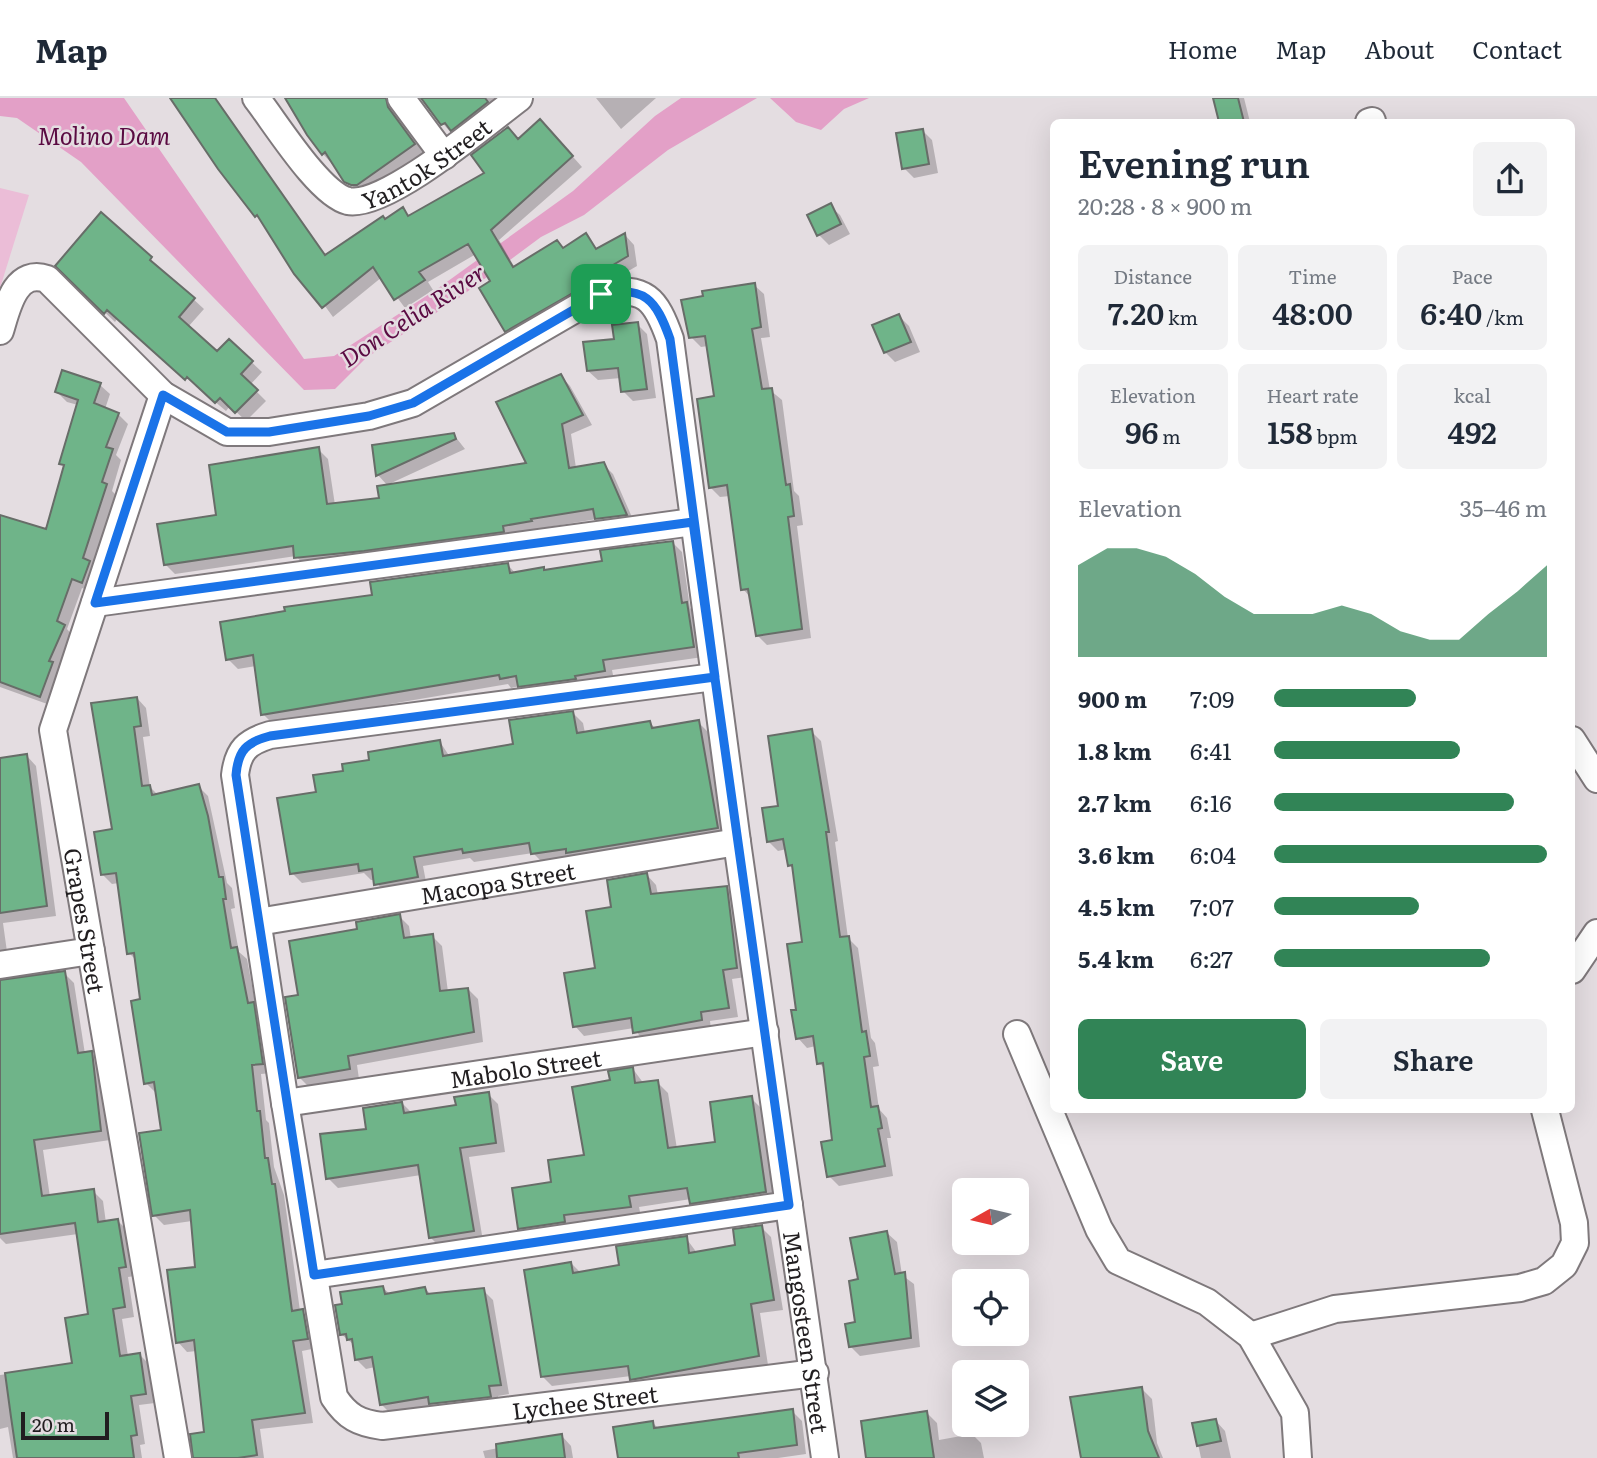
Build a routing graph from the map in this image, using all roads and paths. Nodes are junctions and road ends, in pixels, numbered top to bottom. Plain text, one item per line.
1 (256, 98) edge
2 (401, 98) edge
3 (519, 98) edge
4 (444, 156) junction
5 (0, 331) edge
6 (163, 395) junction
7 (693, 522) junction
8 (95, 603) junction
9 (715, 677) junction
10 (1575, 745) edge
11 (1597, 779) edge
12 (737, 842) junction
13 (258, 922) junction
14 (1597, 933) edge
15 (91, 951) junction
16 (0, 965) edge
17 (1575, 966) edge
18 (765, 1032) junction
19 (1017, 1034) dead end
20 (285, 1103) junction
21 (1050, 1112) edge
22 (1050, 1113) edge
23 (1546, 1113) edge
24 (789, 1205) junction
25 (314, 1275) junction
26 (1251, 1336) junction
27 (815, 1373) junction
28 (178, 1458) edge
29 (825, 1458) edge
30 (1298, 1458) edge

1 - 4 street, Yantok Street
2 - 4 street
3 - 4 street, Yantok Street
5 - 6 street
6 - 7 street, Mangosteen Street
6 - 8 street, Grapes Street
7 - 8 street
7 - 9 street, Mangosteen Street
8 - 15 street, Grapes Street
9 - 12 street, Mangosteen Street
9 - 13 street
10 - 11 street
12 - 13 street, Macopa Street
12 - 18 street, Mangosteen Street
13 - 20 street
14 - 17 street
15 - 16 street
15 - 28 street, Grapes Street
18 - 20 street, Mabolo Street
18 - 24 street, Mangosteen Street
19 - 21 street
20 - 25 street
22 - 26 street
23 - 26 street
24 - 25 street
24 - 27 street, Mangosteen Street
25 - 27 street, Lychee Street
26 - 30 street
27 - 29 street, Mangosteen Street

